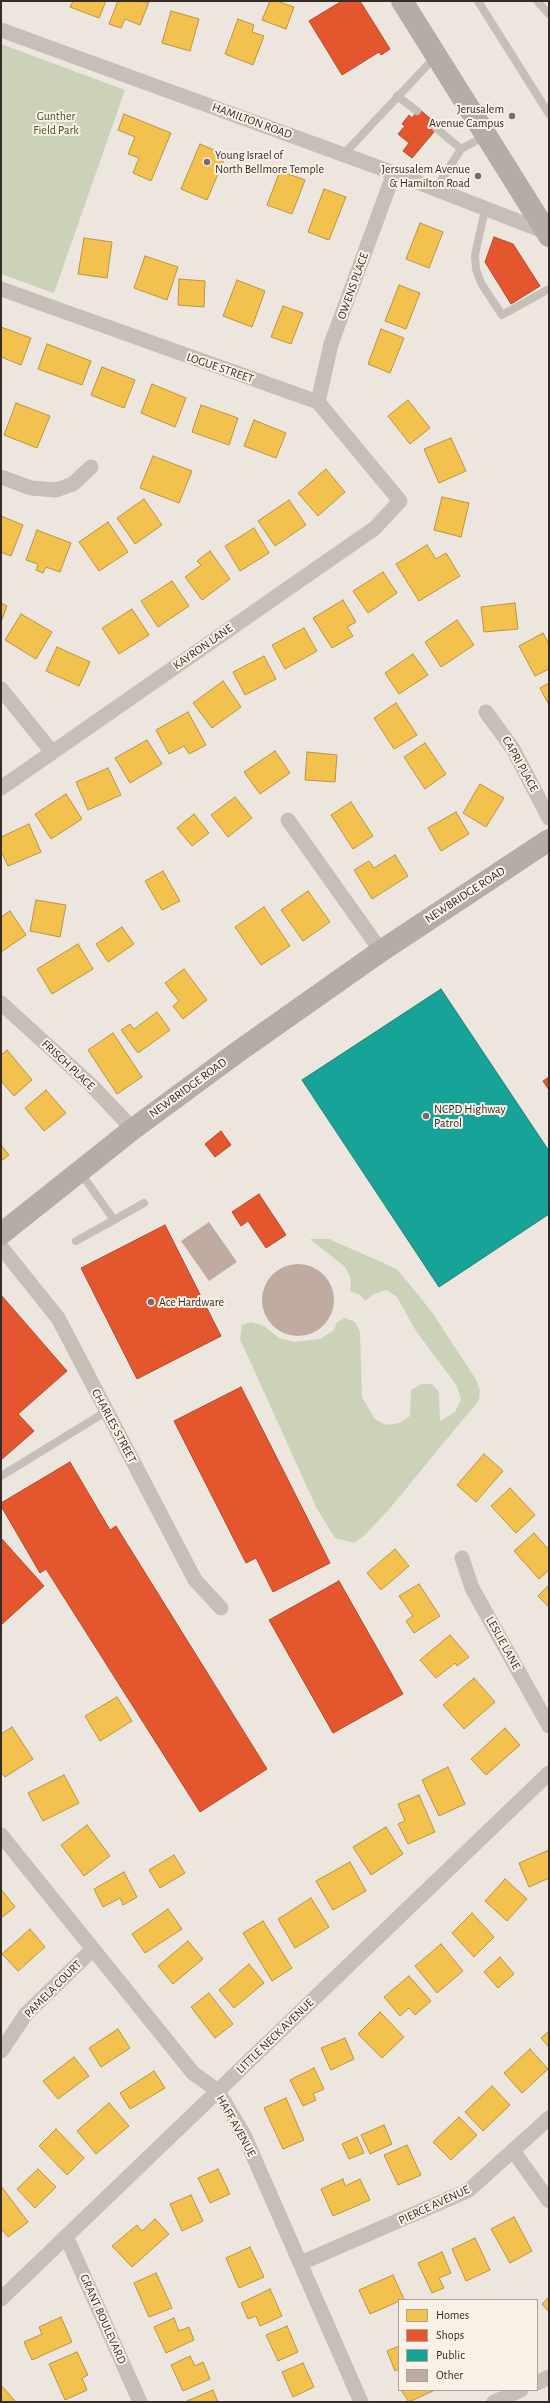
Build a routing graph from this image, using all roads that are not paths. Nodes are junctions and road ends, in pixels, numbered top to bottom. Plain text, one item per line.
1 (402, 1) edge
2 (478, 1) edge
3 (537, 1) edge
4 (549, 14) edge
5 (1, 30) edge
6 (436, 56) junction
7 (397, 96) junction
8 (417, 112) dead end
9 (549, 114) edge
10 (436, 128) dead end
11 (486, 135) junction
12 (461, 149) junction
13 (343, 155) junction
14 (394, 173) junction
15 (435, 190) junction
16 (485, 210) junction
17 (548, 234) edge
18 (1, 289) edge
19 (549, 289) edge
20 (318, 402) junction
21 (92, 467) dead end
22 (1, 477) edge
23 (1, 689) edge
24 (486, 712) dead end
25 (52, 752) junction
26 (1, 788) edge
27 (549, 818) edge
28 (288, 820) dead end
29 (549, 840) edge
30 (382, 950) junction
31 (1, 1003) edge
32 (133, 1129) junction
33 (80, 1171) junction
34 (144, 1203) dead end
35 (114, 1220) junction
36 (1, 1234) edge
37 (76, 1241) dead end
38 (1, 1247) edge
39 (107, 1411) junction
40 (1, 1476) edge
41 (462, 1558) dead end
42 (222, 1608) dead end
43 (549, 1726) edge
44 (549, 1773) edge
45 (1, 1835) edge
46 (93, 1949) junction
47 (1, 2051) edge
48 (218, 2091) junction
49 (549, 2118) edge
50 (514, 2152) junction
51 (549, 2201) edge
52 (66, 2236) junction
53 (301, 2264) junction
54 (1, 2298) edge
55 (549, 2378) edge
56 (538, 2383) edge
57 (519, 2391) edge
58 (140, 2402) edge
59 (361, 2402) edge
60 (494, 2402) edge

1 - 6 main road
2 - 9 lane
3 - 4 lane
5 - 13 street, HAMILTON ROAD
6 - 7 lane
6 - 11 main road
7 - 8 lane
7 - 13 lane
10 - 12 lane
11 - 12 lane
11 - 17 main road
12 - 15 lane
13 - 14 street, HAMILTON ROAD
14 - 15 street, HAMILTON ROAD
14 - 20 street, OWENS PLACE
15 - 16 street, HAMILTON ROAD
16 - 17 street, HAMILTON ROAD
16 - 19 lane
18 - 20 street, LOGUE STREET
20 - 25 street, KAYRON LANE
21 - 22 street
23 - 25 street
24 - 27 street, CAPRI PLACE
25 - 26 street, KAYRON LANE
28 - 30 street
29 - 30 main road, NEWBRIDGE ROAD
30 - 32 main road, NEWBRIDGE ROAD
31 - 32 street, FRISCH PLACE
32 - 33 main road, NEWBRIDGE ROAD
33 - 35 lane
33 - 36 main road, NEWBRIDGE ROAD
34 - 35 lane
35 - 37 lane
38 - 39 street, CHARLES STREET
39 - 40 lane
39 - 42 street, CHARLES STREET
41 - 43 street, LESLIE LANE
44 - 48 street, LITTLE NECK AVENUE
45 - 46 street, HAFF AVENUE
46 - 47 street, PAMELA COURT
46 - 48 street, HAFF AVENUE
48 - 52 street, LITTLE NECK AVENUE
48 - 53 street, HAFF AVENUE
49 - 50 street, PIERCE AVENUE
50 - 51 street
50 - 53 street, PIERCE AVENUE
52 - 54 street, LITTLE NECK AVENUE
52 - 58 street, GRANT BOULEVARD
53 - 59 street, HAFF AVENUE
55 - 56 street
57 - 60 street

